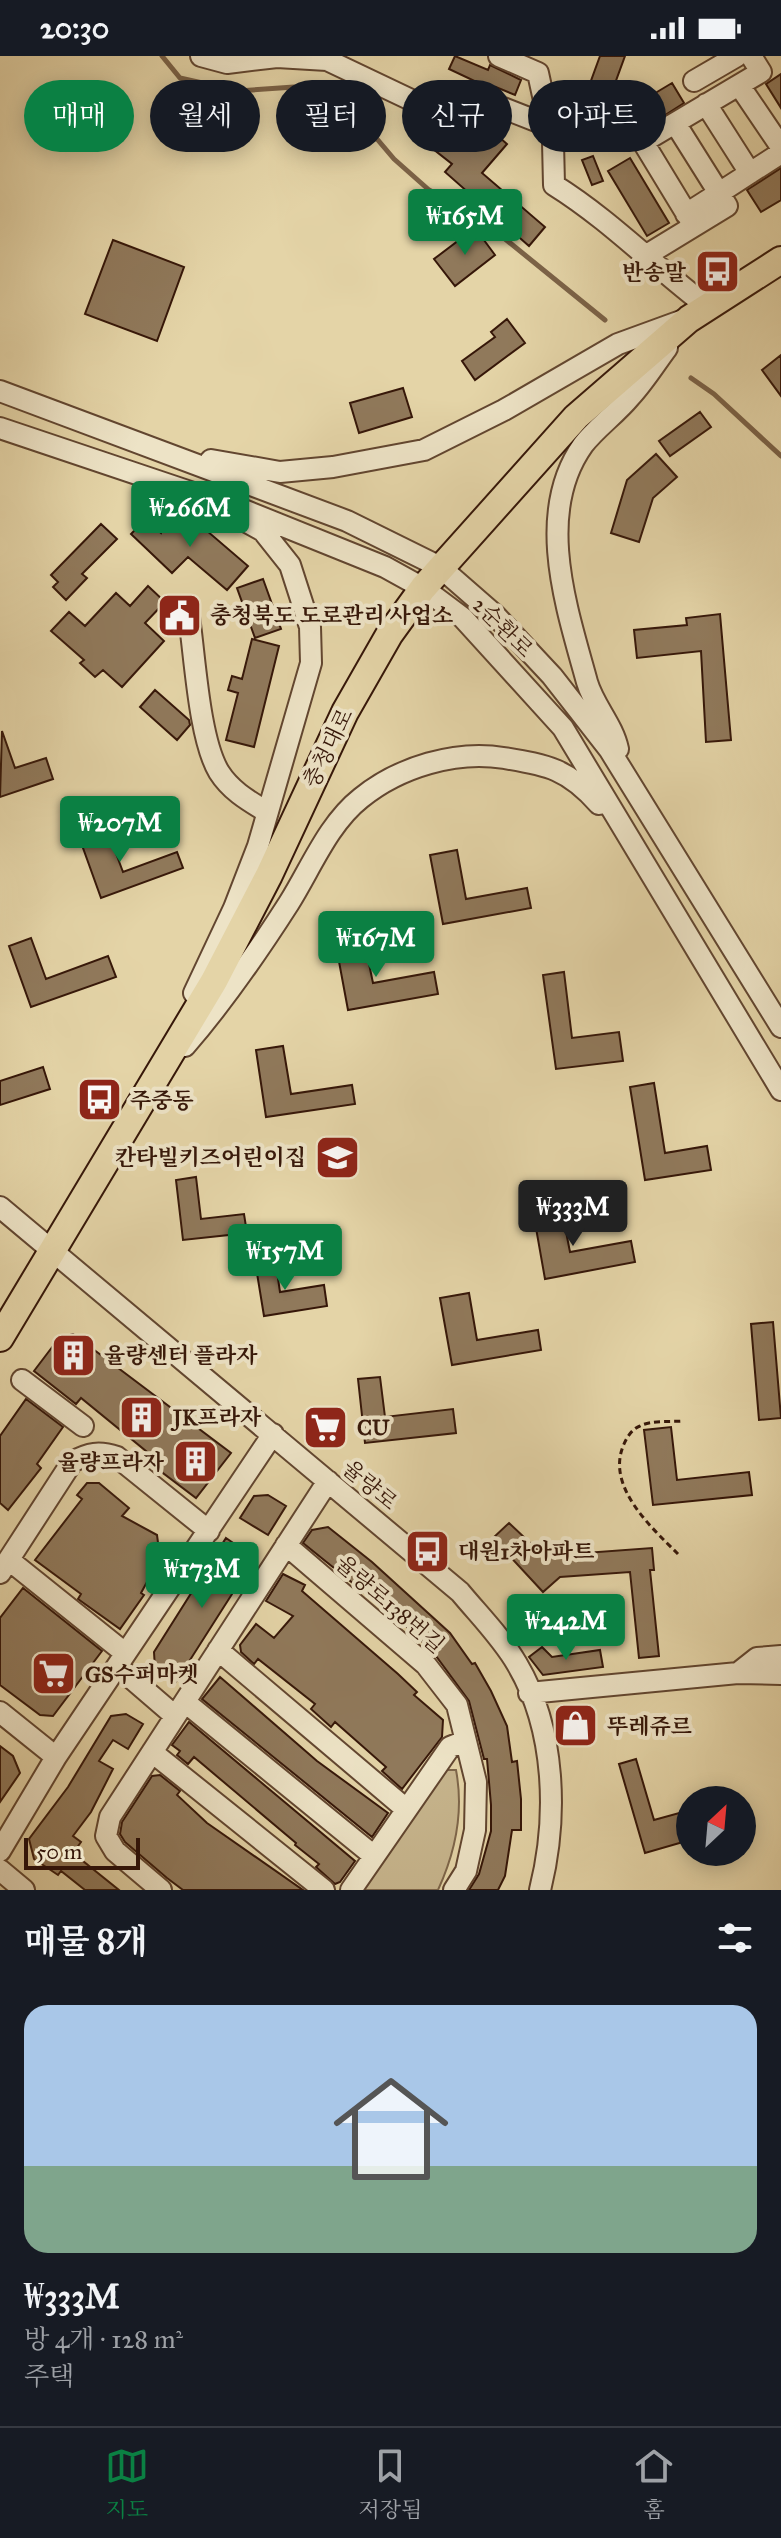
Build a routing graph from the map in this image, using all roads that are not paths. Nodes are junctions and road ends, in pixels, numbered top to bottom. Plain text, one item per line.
1 (201, 56) edge
2 (499, 56) edge
3 (737, 56) edge
4 (751, 56) edge
5 (539, 80) edge
6 (694, 81) dead end
7 (739, 85) junction
8 (706, 104) junction
9 (528, 118) edge
10 (675, 123) junction
11 (781, 150) edge
12 (551, 152) edge
13 (750, 173) junction
14 (719, 193) junction
15 (690, 220) junction
16 (645, 256) junction
17 (781, 260) edge
18 (698, 313) junction
19 (0, 391) edge
20 (0, 428) edge
21 (150, 447) junction
22 (203, 497) junction
23 (440, 567) junction
24 (423, 588) junction
25 (189, 617) dead end
26 (622, 768) junction
27 (267, 812) junction
28 (635, 845) junction
29 (781, 1027) edge
30 (151, 1085) junction
31 (781, 1090) edge
32 (0, 1207) edge
33 (53, 1250) junction
34 (0, 1338) edge
35 (22, 1380) dead end
36 (83, 1426) dead end
37 (273, 1434) junction
38 (328, 1481) junction
39 (209, 1531) junction
40 (286, 1545) junction
41 (4, 1566) edge
42 (218, 1650) junction
43 (781, 1656) edge
44 (121, 1660) junction
45 (738, 1673) junction
46 (781, 1674) edge
47 (529, 1693) junction
48 (180, 1709) junction
49 (0, 1712) edge
50 (465, 1741) junction
51 (152, 1752) junction
52 (56, 1757) junction
53 (406, 1809) junction
54 (0, 1851) edge
55 (374, 1856) junction
56 (0, 1870) edge
57 (24, 1890) edge
58 (161, 1890) edge
59 (324, 1890) edge
60 (351, 1890) edge
61 (454, 1890) edge
62 (540, 1890) edge

1 - 9 street
2 - 5 street
3 - 6 street
4 - 7 street
7 - 8 street
7 - 11 street
8 - 10 street
8 - 13 street
10 - 14 street
10 - 15 street
11 - 13 street
12 - 16 street
13 - 14 street
14 - 15 street
15 - 16 street
16 - 18 street
17 - 18 main road, 충청대로
18 - 21 street
18 - 23 main road, 충청대로
18 - 26 street
19 - 21 street, 2순환로
20 - 22 street, 2순환로
21 - 23 street, 2순환로
22 - 24 street, 2순환로
22 - 27 street
23 - 24 main road, 충청대로
23 - 26 street, 2순환로
24 - 28 street, 2순환로
24 - 30 main road, 충청대로
25 - 27 street
26 - 29 street, 2순환로
27 - 30 street
28 - 30 street
28 - 31 street, 2순환로
30 - 33 main road, 충청대로
32 - 33 street, 율량로
33 - 34 main road, 충청대로
33 - 37 street, 율량로
35 - 36 street
37 - 38 street, 율량로
37 - 39 street
38 - 40 street
38 - 47 street, 율량로
39 - 41 street
39 - 44 street
40 - 42 street
40 - 50 street, 율량로138번길
41 - 44 street
42 - 48 street
42 - 53 street
43 - 45 street
44 - 48 street
44 - 52 street
45 - 46 street
45 - 47 street
47 - 62 street, 율량로
48 - 51 street
48 - 55 street
49 - 52 street
50 - 53 street
50 - 61 street, 율량로138번길
51 - 58 street
51 - 59 street
52 - 54 street
53 - 55 street
55 - 60 street
56 - 57 street

